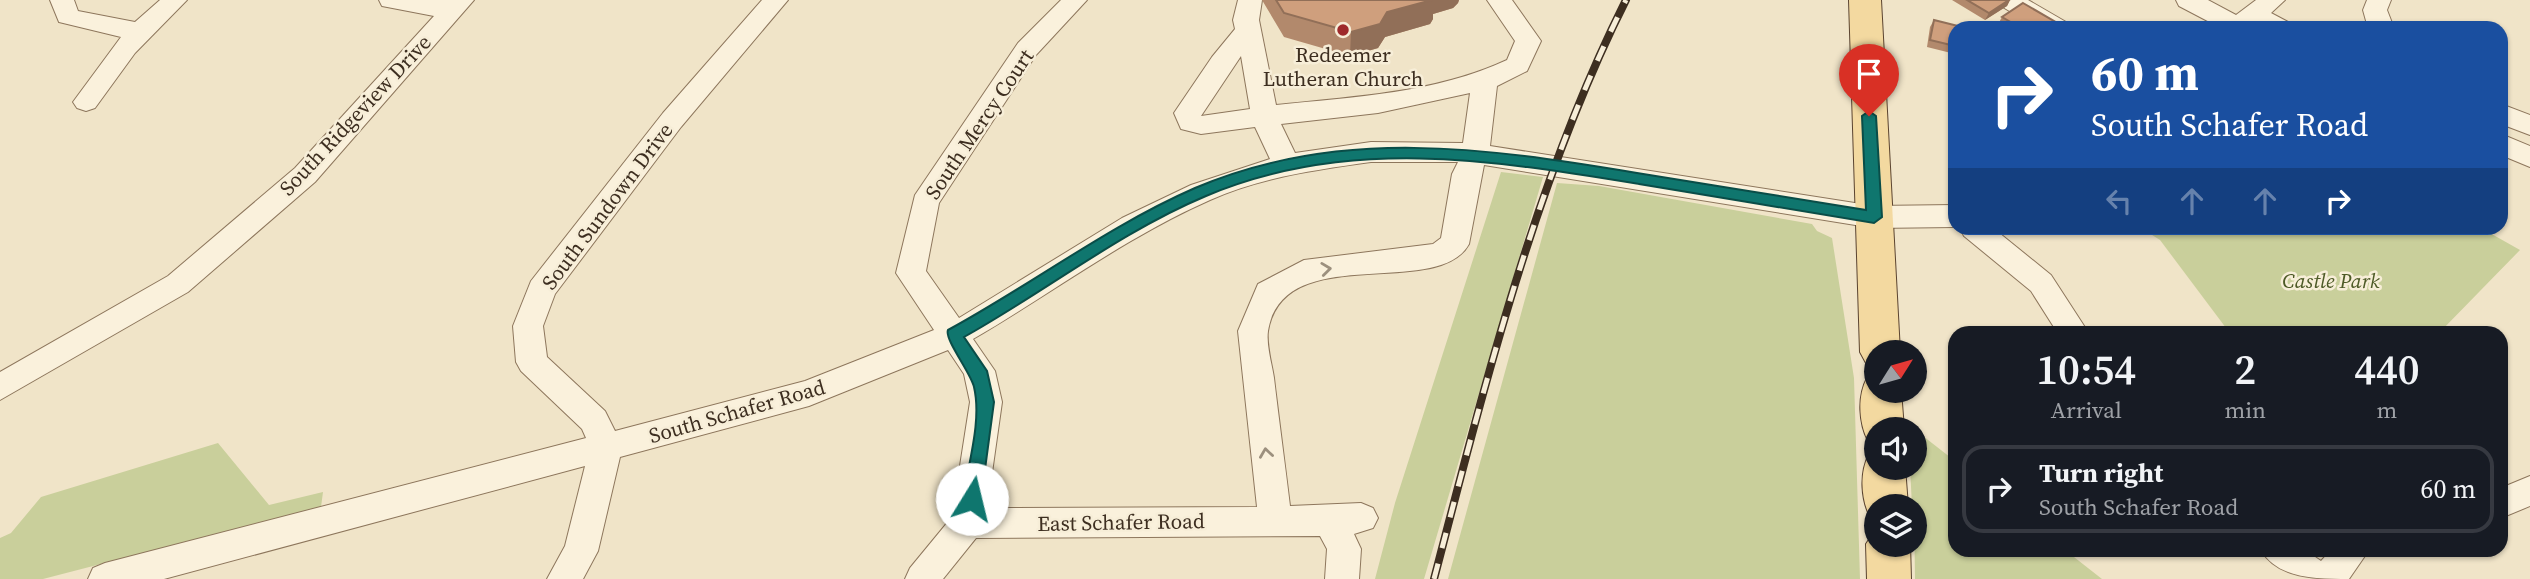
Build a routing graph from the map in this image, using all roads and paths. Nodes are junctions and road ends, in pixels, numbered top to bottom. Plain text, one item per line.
1 (62, 0) edge
2 (175, 0) edge
3 (391, 0) edge
4 (776, 0) edge
5 (1075, 0) edge
6 (1250, 0) edge
7 (1499, 0) edge
8 (1865, 0) edge
9 (2010, 0) edge
10 (2188, 0) edge
11 (2379, 0) edge
12 (457, 6) edge
13 (2249, 17) edge
14 (2045, 21) edge
15 (2379, 21) edge
16 (138, 31) junction
17 (1248, 32) junction
18 (1485, 82) junction
19 (86, 102) dead end
20 (1264, 116) junction
21 (2508, 116) edge
22 (2530, 126) edge
23 (2508, 147) edge
24 (1475, 154) junction
25 (2530, 157) edge
26 (1286, 164) junction
27 (1948, 216) edge
28 (1874, 217) junction
29 (1983, 235) edge
30 (2069, 326) edge
31 (954, 335) junction
32 (1879, 340) edge
33 (0, 387) edge
34 (606, 447) junction
35 (2530, 490) edge
36 (2508, 500) edge
37 (1275, 520) junction
38 (968, 523) junction
39 (1888, 557) edge
40 (2288, 557) edge
41 (2346, 557) edge
42 (105, 579) edge
43 (564, 579) edge
44 (922, 579) edge
45 (1342, 579) edge
46 (1889, 579) edge
47 (2318, 579) edge
48 (2328, 579) edge

1 - 16 street
2 - 16 street
3 - 12 street
4 - 34 street, South Sundown Drive
5 - 31 street, South Mercy Court
6 - 17 street
7 - 18 street
8 - 28 main road
9 - 14 street
10 - 13 street
11 - 15 street
12 - 33 street, South Ridgeview Drive
16 - 19 street
17 - 20 street
17 - 20 street
18 - 20 street
18 - 24 street
20 - 26 street
21 - 22 street
23 - 25 street
24 - 26 street, South Schafer Road
24 - 28 street, South Schafer Road
37 -> 24 street
26 - 31 street, South Schafer Road
27 - 28 street, South Schafer Road
28 - 32 main road
29 - 30 street
31 - 34 street, South Schafer Road
31 - 38 street, South Mercy Court
34 - 42 street, South Schafer Road
34 - 43 street
35 - 36 street
37 - 38 street, East Schafer Road
37 - 45 street, East Schafer Road
38 - 44 street
39 - 46 main road
40 - 47 street
41 - 48 street

